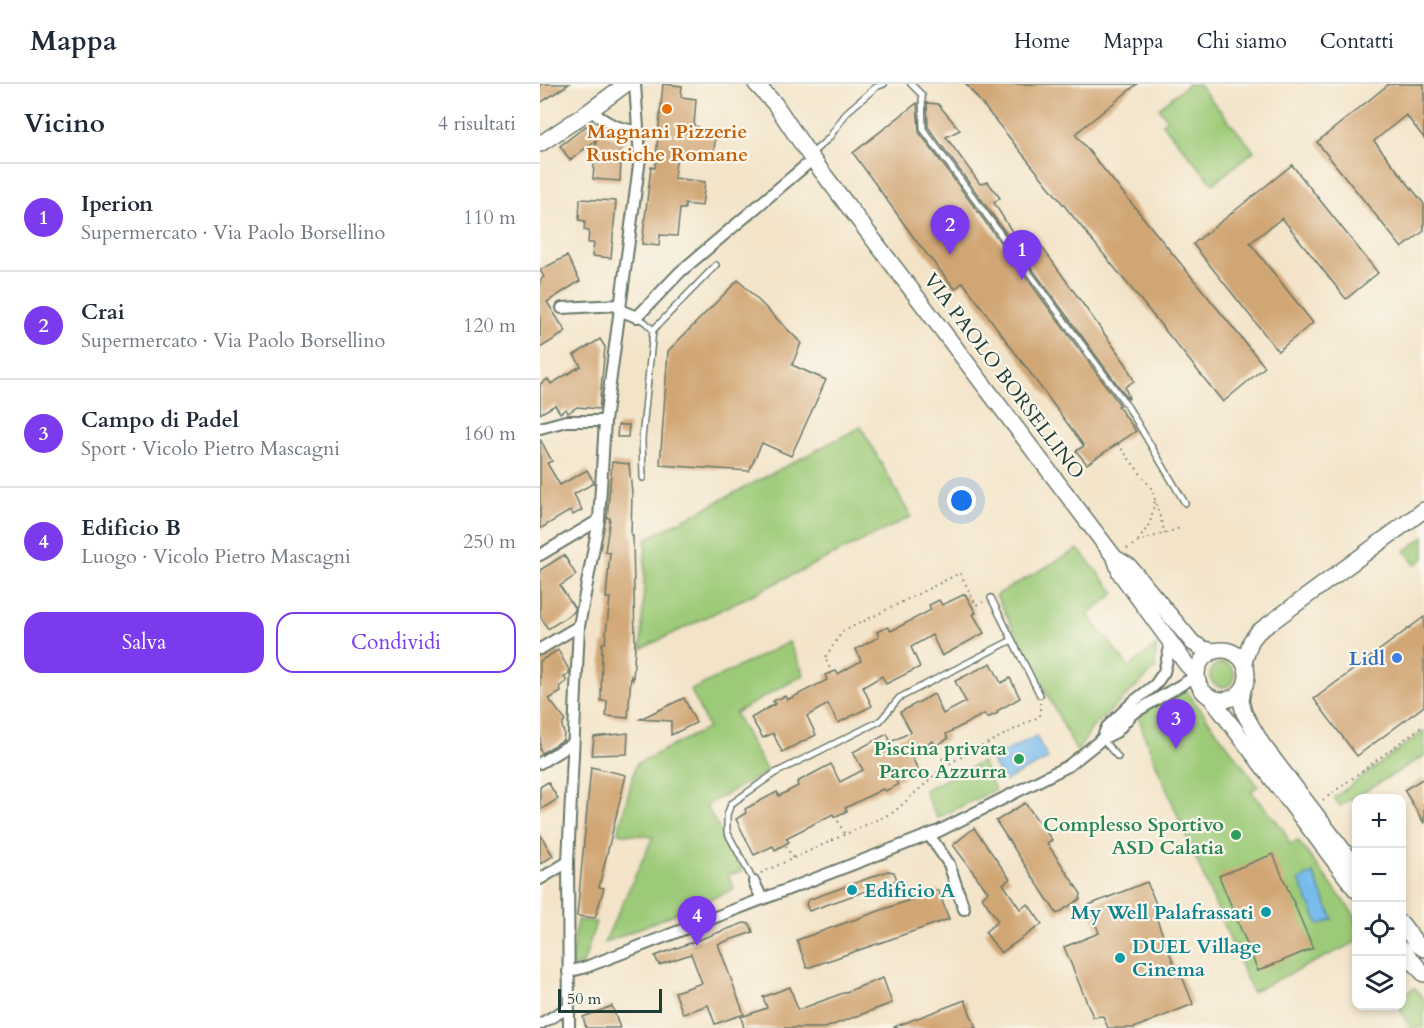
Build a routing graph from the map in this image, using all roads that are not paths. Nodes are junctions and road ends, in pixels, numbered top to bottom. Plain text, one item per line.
1 (626, 84) edge
2 (635, 84) edge
3 (756, 84) edge
4 (767, 84) edge
5 (884, 84) edge
6 (911, 84) edge
7 (775, 104) junction
8 (591, 110) junction
9 (637, 131) junction
10 (540, 144) edge
11 (808, 161) junction
12 (716, 265) dead end
13 (617, 306) junction
14 (562, 308) dead end
15 (637, 317) junction
16 (653, 330) junction
17 (604, 421) junction
18 (540, 428) edge
19 (643, 478) dead end
20 (1185, 503) dead end
21 (1424, 510) edge
22 (599, 520) junction
23 (540, 555) edge
24 (1115, 558) junction
25 (990, 598) road end
26 (579, 627) junction
27 (1012, 640) junction
28 (1171, 643) junction
29 (540, 649) edge
30 (1214, 651) junction
31 (1244, 662) junction
32 (1196, 675) junction
33 (1243, 689) junction
34 (1040, 694) road end
35 (1211, 698) junction
36 (1102, 739) junction
37 (573, 743) junction
38 (1118, 757) dead end
39 (540, 763) edge
40 (929, 835) junction
41 (568, 862) junction
42 (1352, 862) edge
43 (540, 879) edge
44 (752, 880) joint
45 (1352, 885) edge
46 (762, 899) junction
47 (964, 909) dead end
48 (1406, 930) edge
49 (1424, 949) edge
50 (1406, 954) edge
51 (568, 972) junction
52 (1424, 974) edge
53 (567, 1008) junction
54 (540, 1024) edge
55 (569, 1028) edge

1 - 8 main road
2 - 9 street
3 - 7 main road, VIA PAOLO BORSELLINO
4 - 7 main road, VIA PAOLO BORSELLINO
5 - 11 lane
6 - 20 lane
7 - 11 main road, VIA PAOLO BORSELLINO
8 - 9 street
8 - 10 main road
9 - 13 street
11 - 15 street
11 - 24 main road, VIA PAOLO BORSELLINO
12 - 16 lane
13 - 14 street
13 - 15 street
13 - 17 street
15 - 16 lane
16 - 19 lane
17 - 18 street
17 - 22 street
21 - 31 main road
22 - 23 street
22 - 26 street
24 - 28 main road, VIA PAOLO BORSELLINO
24 - 30 main road, VIA PAOLO BORSELLINO
25 - 27 lane
26 - 29 street
26 - 37 street
27 - 34 lane
27 - 44 lane
28 - 32 main road, VIA PAOLO BORSELLINO
28 - 36 street
30 - 31 main road
30 - 32 main road
31 - 33 main road
32 - 35 main road
32 - 36 street
33 - 35 main road
33 - 42 main road
35 - 45 main road
36 - 38 lane
36 - 40 street
37 - 39 street
37 - 41 street
40 - 46 street
40 - 47 street
41 - 43 street
41 - 51 street
44 - 46 street
46 - 51 street
48 - 49 main road
50 - 52 main road
51 - 53 street
53 - 54 street
53 - 55 street

